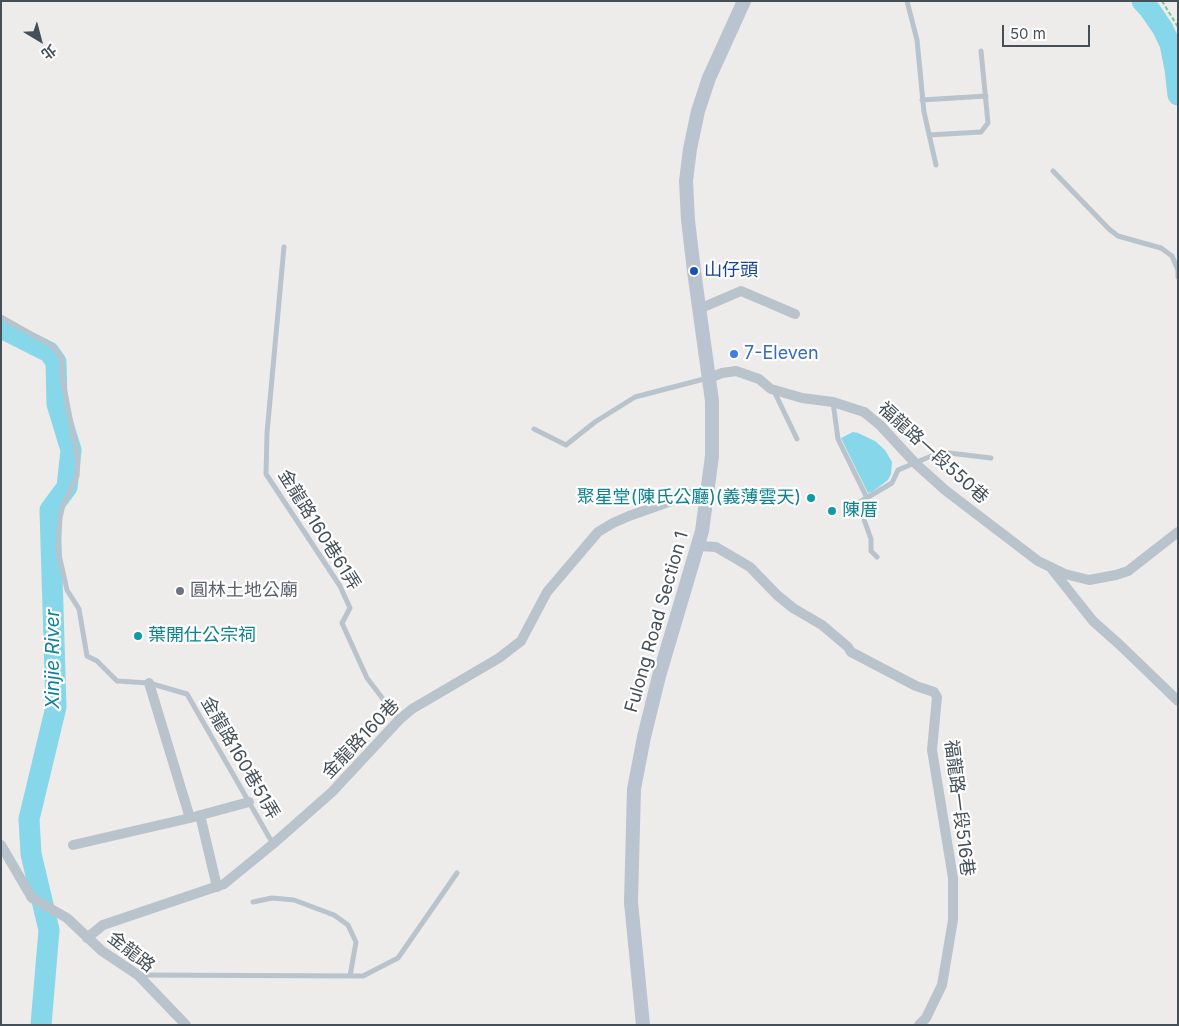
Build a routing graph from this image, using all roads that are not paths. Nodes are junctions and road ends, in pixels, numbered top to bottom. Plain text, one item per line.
1 (744, 1) edge
2 (907, 1) edge
3 (981, 51) dead end
4 (986, 96) junction
5 (922, 100) junction
6 (929, 136) junction
7 (936, 165) dead end
8 (1053, 171) dead end
9 (284, 246) dead end
10 (1178, 277) edge
11 (699, 308) junction
12 (795, 314) dead end
13 (1, 317) edge
14 (708, 378) junction
15 (773, 389) junction
16 (833, 402) junction
17 (534, 429) dead end
18 (797, 439) dead end
19 (991, 458) dead end
20 (915, 463) junction
21 (708, 488) junction
22 (867, 498) junction
23 (1176, 536) edge
24 (698, 546) junction
25 (877, 557) dead end
26 (1050, 567) junction
27 (150, 683) junction
28 (1178, 701) edge
29 (399, 720) junction
30 (249, 802) junction
31 (195, 816) junction
32 (274, 844) junction
33 (1, 845) edge
34 (73, 845) dead end
35 (458, 874) dead end
36 (217, 887) junction
37 (253, 902) dead end
38 (87, 938) junction
39 (138, 975) junction
40 (350, 976) junction
41 (186, 1025) edge
42 (643, 1025) edge
43 (919, 1025) edge

1 - 11 main road, Fulong Road Section 1
2 - 5 lane
3 - 4 lane
4 - 5 lane
4 - 6 lane
5 - 6 lane
6 - 7 lane
8 - 10 lane
9 - 29 lane, 金龍路160巷61弄
11 - 12 street
11 - 14 main road, Fulong Road Section 1
13 - 27 lane, 金龍路160巷51弄
14 - 15 street, 福龍路一段550巷
14 - 17 lane
14 - 21 main road, Fulong Road Section 1
15 - 16 street, 福龍路一段550巷
15 - 18 lane
16 - 20 street, 福龍路一段550巷
16 - 22 lane
19 - 20 lane
20 - 22 lane
20 - 26 street, 福龍路一段550巷
21 - 24 main road, Fulong Road Section 1
21 - 29 street, 金龍路160巷
22 - 25 lane
23 - 26 street, 福龍路一段550巷
24 - 42 main road, Fulong Road Section 1
24 - 43 street, 福龍路一段516巷
26 - 28 street
27 - 30 lane, 金龍路160巷51弄
27 - 31 street
29 - 32 street, 金龍路160巷
30 - 31 street
30 - 32 lane, 金龍路160巷51弄
31 - 34 street
31 - 36 street
32 - 36 street, 金龍路160巷
33 - 38 street, 金龍路
35 - 40 lane
36 - 38 street, 金龍路160巷
37 - 40 lane
38 - 39 street, 金龍路
39 - 40 lane
39 - 41 street, 金龍路

